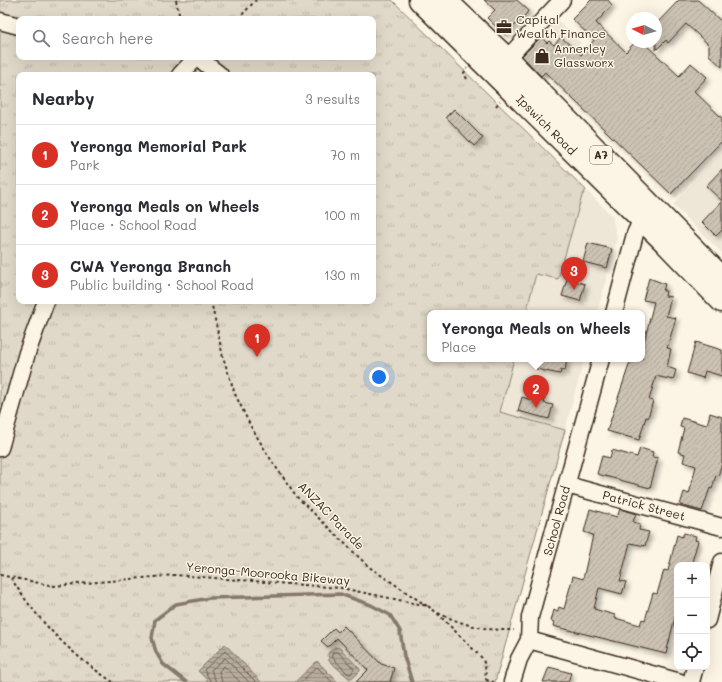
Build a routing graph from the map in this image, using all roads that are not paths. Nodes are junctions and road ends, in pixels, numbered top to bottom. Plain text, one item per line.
1 (420, 0) edge
2 (445, 0) edge
3 (562, 0) edge
4 (0, 21) edge
5 (16, 25) edge
6 (194, 60) edge
7 (201, 60) edge
8 (500, 65) junction
9 (183, 72) edge
10 (216, 72) edge
11 (645, 211) junction
12 (722, 278) edge
13 (722, 301) edge
14 (45, 304) edge
15 (615, 310) edge
16 (600, 362) edge
17 (0, 448) edge
18 (566, 485) junction
19 (722, 527) edge
20 (722, 562) edge
21 (710, 608) edge
22 (529, 640) junction
23 (694, 670) edge
24 (512, 682) edge
25 (680, 682) edge
26 (691, 682) edge

1 - 8 highway, Ipswich Road / A7
2 - 8 highway, Ipswich Road / A7
3 - 8 street
4 - 5 street
6 - 9 street
7 - 10 street
8 - 11 highway, Ipswich Road / A7
11 - 12 highway, Ipswich Road / A7
11 - 13 highway, Ipswich Road / A7
11 - 15 street
14 - 17 street
16 - 18 street, School Road
18 - 19 street, Patrick Street
18 - 22 street, School Road
20 - 21 street
22 - 24 street, School Road
22 - 25 street
23 - 26 street

